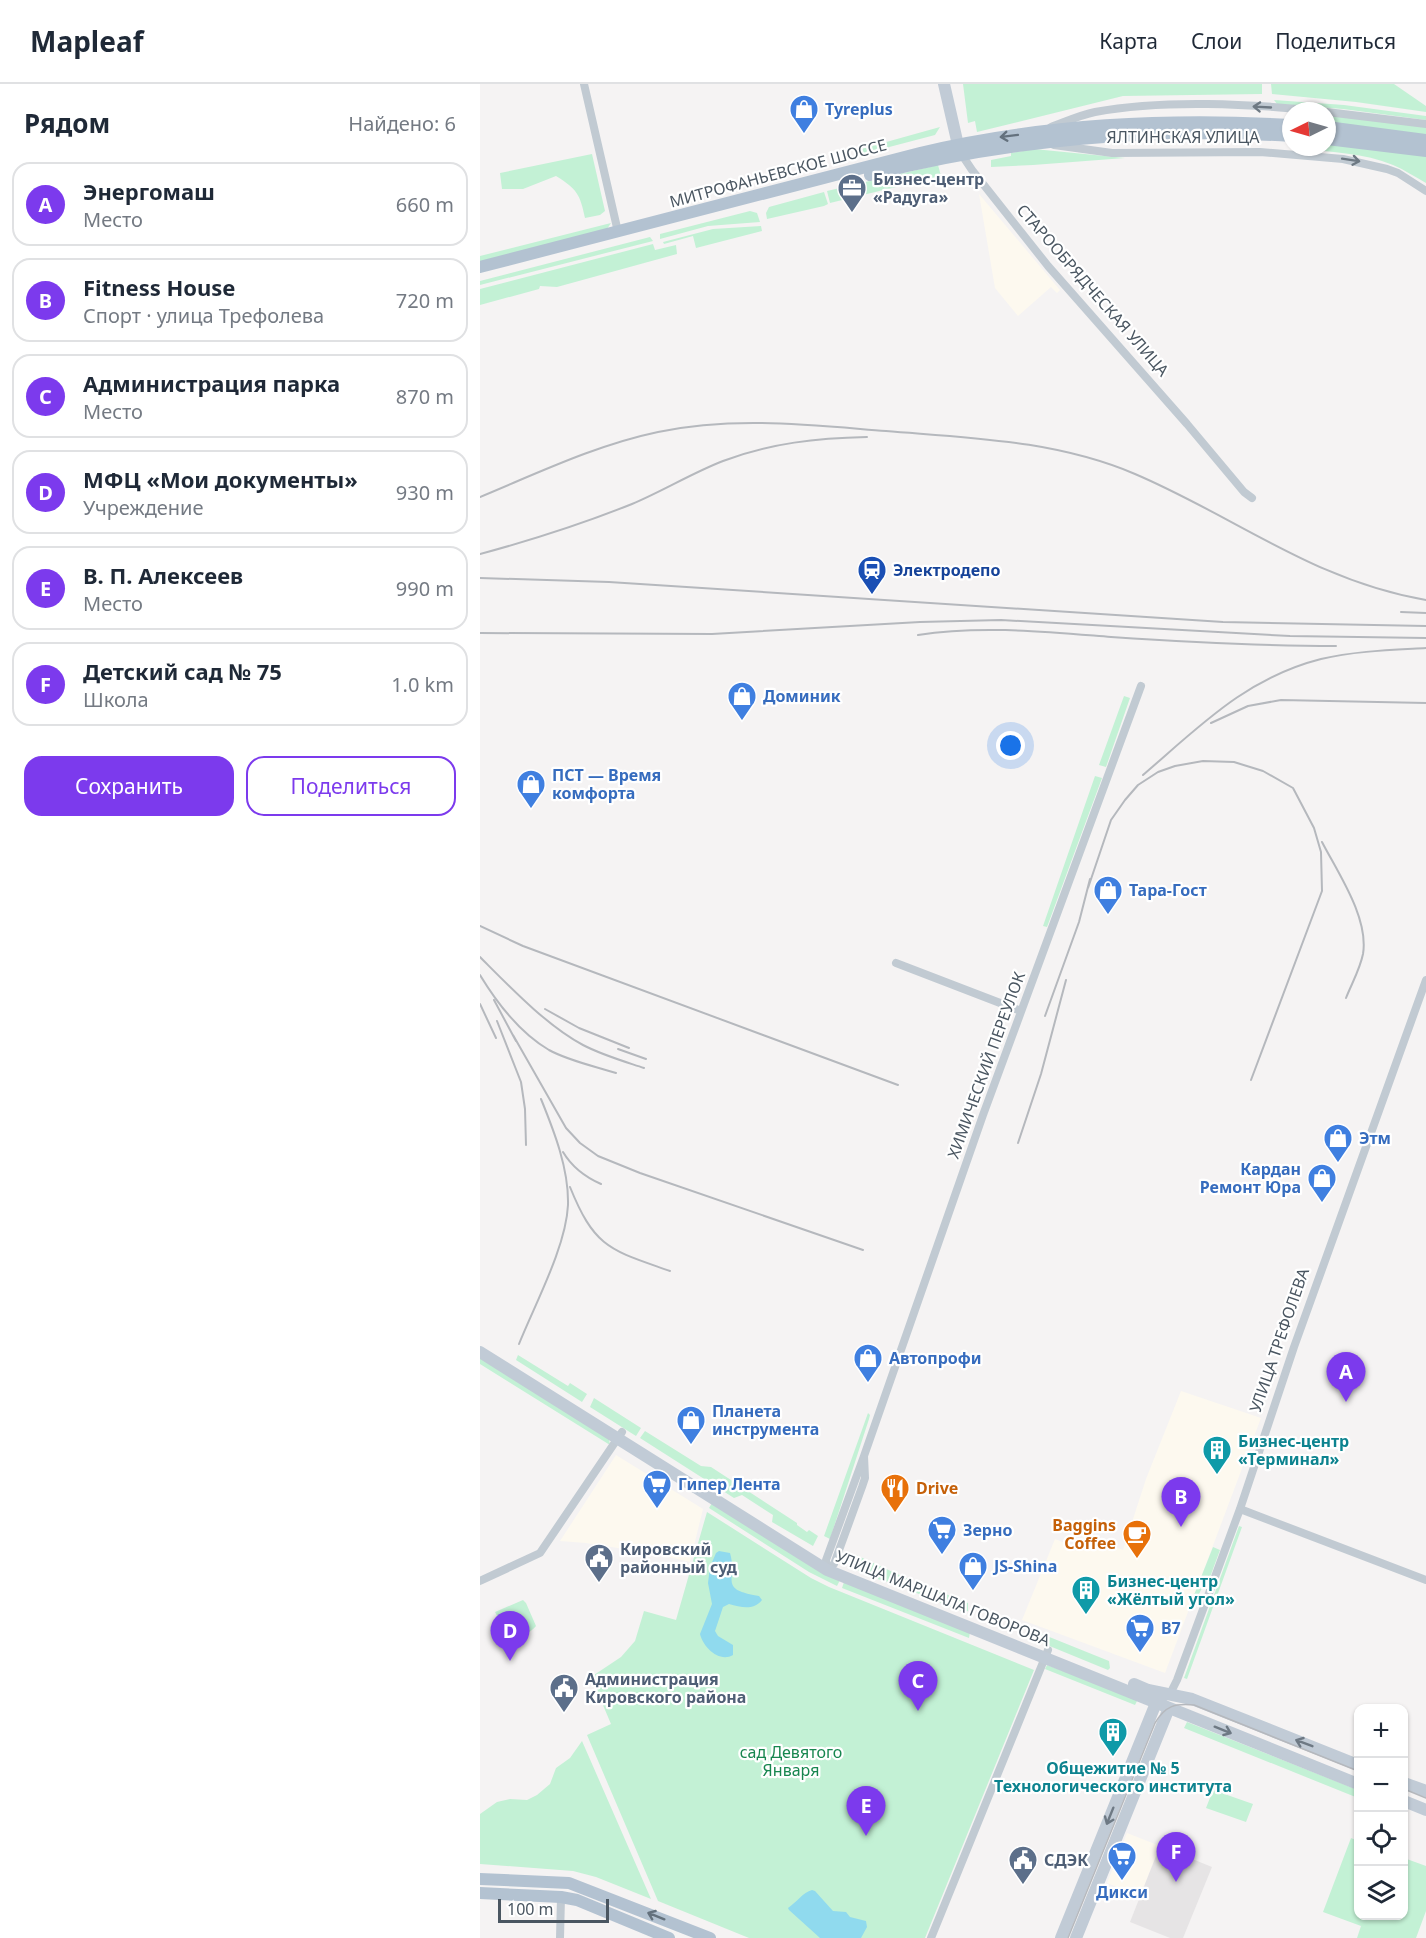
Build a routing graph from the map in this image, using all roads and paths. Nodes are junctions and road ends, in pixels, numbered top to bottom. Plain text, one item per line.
1 (584, 84) edge
2 (944, 84) edge
3 (1282, 109) edge
4 (1336, 113) edge
5 (1426, 124) edge
6 (1336, 128) edge
7 (1282, 130) edge
8 (1040, 138) junction
9 (1336, 140) edge
10 (1426, 140) edge
11 (960, 150) junction
12 (1426, 152) edge
13 (1426, 191) edge
14 (618, 232) junction
15 (480, 267) edge
16 (480, 275) edge
17 (1252, 498) dead end
18 (1141, 686) dead end
19 (896, 963) dead end
20 (1426, 980) edge
21 (1021, 1011) junction
22 (480, 1342) edge
23 (480, 1352) edge
24 (620, 1435) junction
25 (1240, 1509) junction
26 (829, 1564) junction
27 (1426, 1580) edge
28 (480, 1581) edge
29 (1047, 1654) junction
30 (1170, 1694) junction
31 (1156, 1703) junction
32 (1169, 1708) junction
33 (1354, 1763) edge
34 (1354, 1782) edge
35 (1408, 1784) edge
36 (1426, 1791) edge
37 (1408, 1803) edge
38 (1426, 1810) edge
39 (480, 1879) edge
40 (480, 1893) edge
41 (561, 1897) junction
42 (560, 1938) edge
43 (669, 1938) edge
44 (710, 1938) edge
45 (931, 1938) edge
46 (1061, 1938) edge
47 (1076, 1938) edge

1 - 14 street
2 - 11 main road, СТАРООБРЯДЧЕСКАЯ УЛИЦА
3 -> 8 street, ЯЛТИНСКАЯ УЛИЦА
4 - 5 street
6 - 10 main road
7 - 8 main road, МИТРОФАНЬЕВСКОЕ ШОССЕ
8 - 11 main road, МИТРОФАНЬЕВСКОЕ ШОССЕ
8 -> 13 street, ЯЛТИНСКАЯ УЛИЦА
9 - 12 main road
11 - 14 main road, МИТРОФАНЬЕВСКОЕ ШОССЕ
11 - 16 main road, МИТРОФАНЬЕВСКОЕ ШОССЕ
11 - 17 street, СТАРООБРЯДЧЕСКАЯ УЛИЦА
14 - 15 main road, МИТРОФАНЬЕВСКОЕ ШОССЕ
18 - 21 street, ХИМИЧЕСКИЙ ПЕРЕУЛОК
19 - 21 street
20 - 25 street, УЛИЦА ТРЕФОЛЕВА
21 - 26 street, ХИМИЧЕСКИЙ ПЕРЕУЛОК
22 - 24 main road, УЛИЦА МАРШАЛА ГОВОРОВА
23 - 24 main road, УЛИЦА МАРШАЛА ГОВОРОВА
24 - 26 main road, УЛИЦА МАРШАЛА ГОВОРОВА
24 - 28 street
25 - 27 street
25 - 30 street, УЛИЦА ТРЕФОЛЕВА
26 - 29 main road, УЛИЦА МАРШАЛА ГОВОРОВА
29 - 30 main road, УЛИЦА МАРШАЛА ГОВОРОВА
29 - 31 main road, УЛИЦА МАРШАЛА ГОВОРОВА
29 - 45 street
30 - 31 main road
33 -> 30 main road, УЛИЦА МАРШАЛА ГОВОРОВА
31 - 32 main road, УЛИЦА МАРШАЛА ГОВОРОВА
31 -> 46 main road
32 -> 34 main road, УЛИЦА МАРШАЛА ГОВОРОВА
32 - 47 main road
35 - 36 main road
37 - 38 main road
44 -> 39 main road
40 - 41 main road
41 - 42 street
41 - 43 main road

